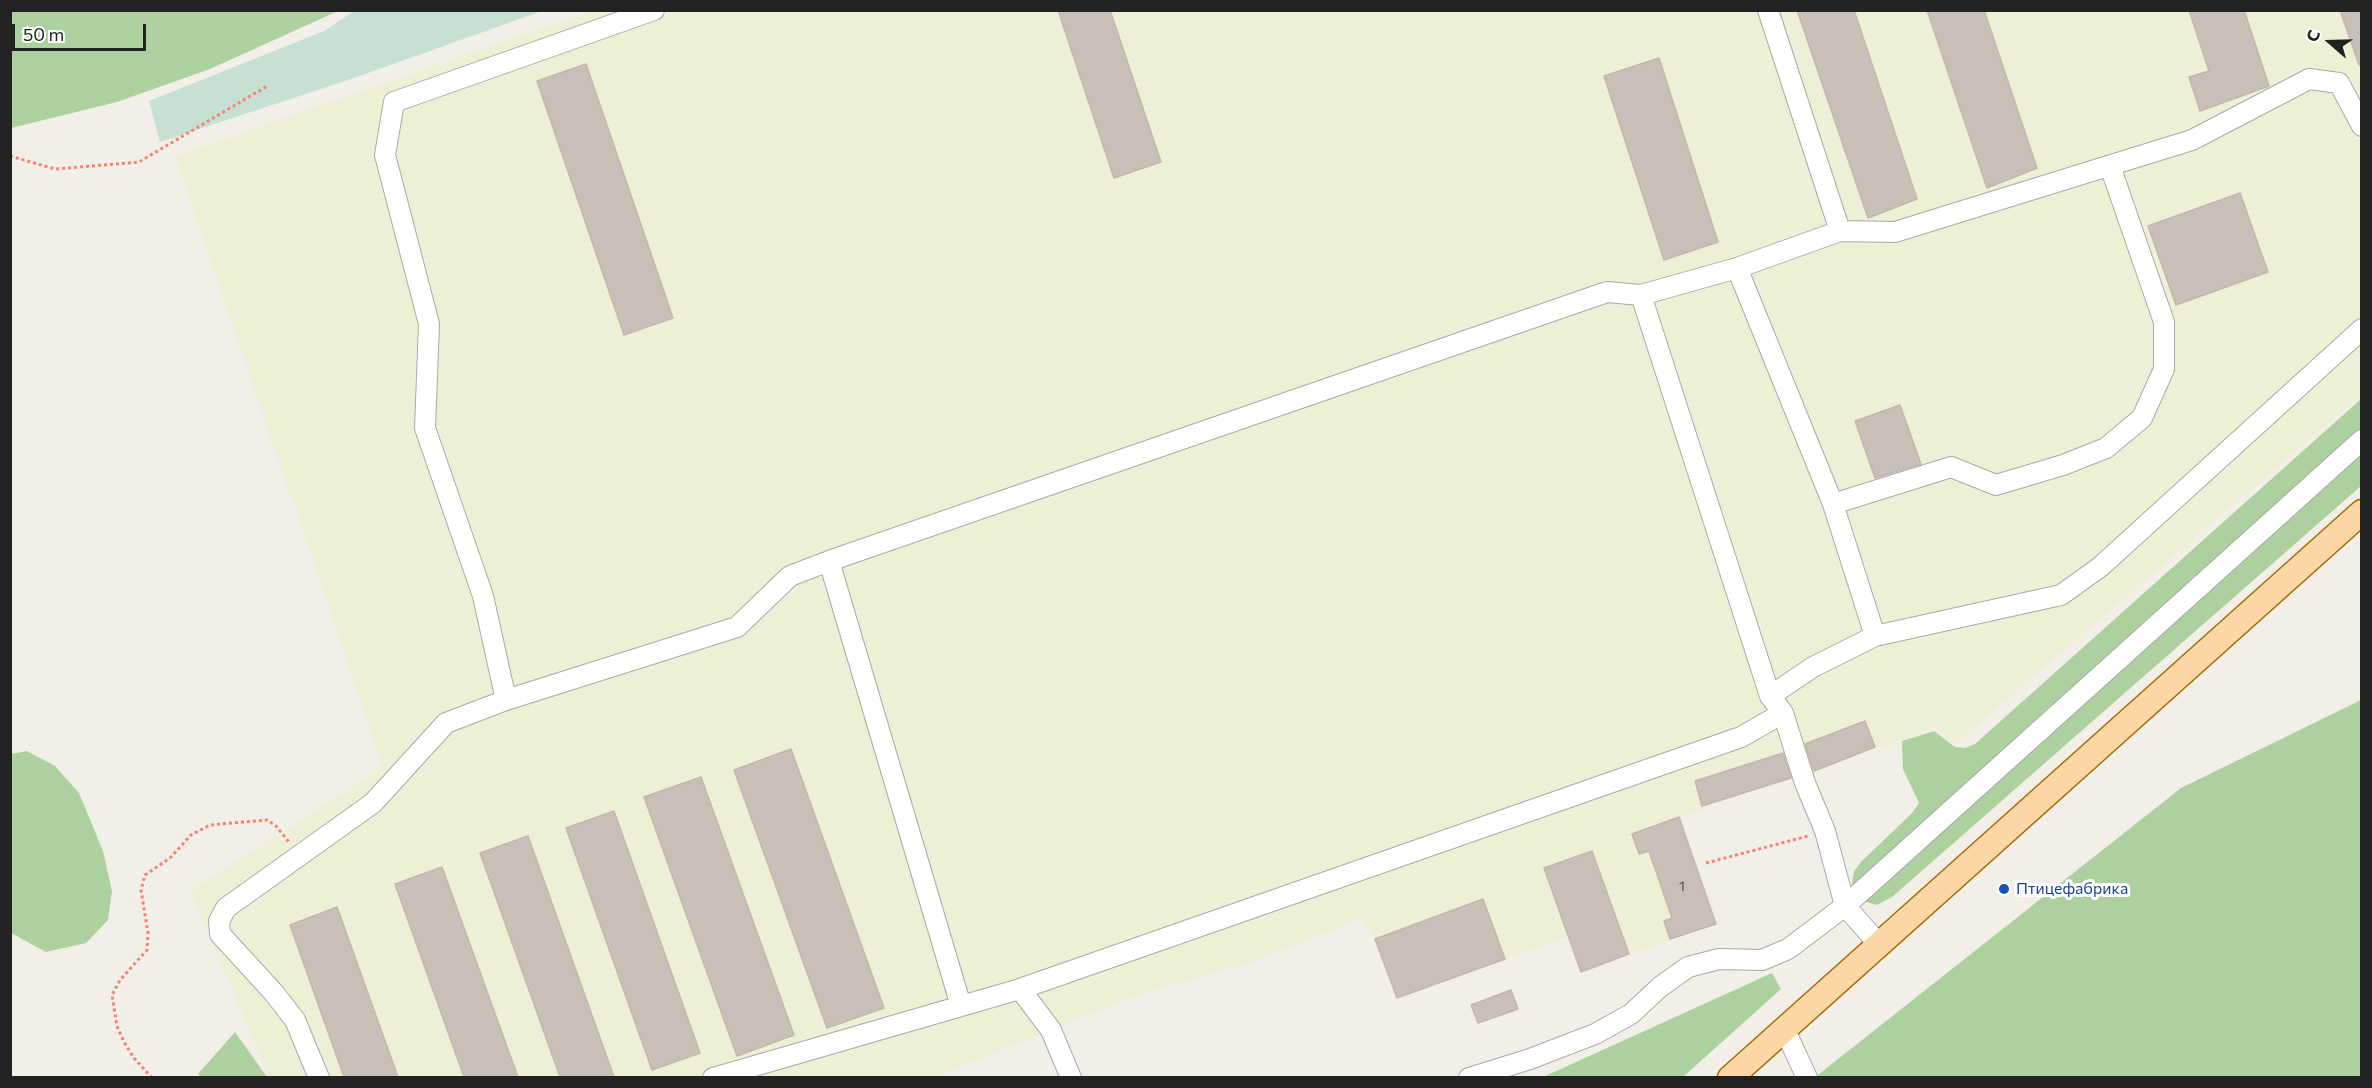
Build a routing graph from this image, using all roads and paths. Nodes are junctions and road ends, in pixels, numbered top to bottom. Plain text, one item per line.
1 (654, 10) edge
2 (1768, 10) edge
3 (269, 85) dead end
4 (2361, 126) edge
5 (10, 156) edge
6 (2110, 166) junction
7 (1840, 231) junction
8 (1737, 268) junction
9 (1641, 295) junction
10 (2361, 329) edge
11 (2361, 440) edge
12 (1833, 504) junction
13 (2361, 512) edge
14 (829, 561) junction
15 (1875, 636) junction
16 (1770, 696) junction
17 (507, 700) junction
18 (1783, 713) junction
19 (1825, 831) junction
20 (306, 850) junction
21 (1706, 863) dead end
22 (1845, 906) junction
23 (1878, 942) junction
24 (1020, 989) junction
25 (961, 1006) junction
26 (1784, 1028) junction
27 (152, 1077) edge
28 (319, 1077) edge
29 (712, 1077) edge
30 (1071, 1077) edge
31 (1468, 1077) edge
32 (1730, 1077) edge
33 (1807, 1077) edge

1 - 17 street
2 - 7 street
3 - 5 path
4 - 6 street
6 - 7 street
6 - 12 street
7 - 8 street
8 - 9 street
8 - 12 street
9 - 14 street
9 - 16 street
10 - 15 street
11 - 22 street
12 - 15 street
13 - 23 main road
14 - 17 street
14 - 25 street
15 - 16 street
16 - 18 street
17 - 20 street
18 - 19 street
18 - 24 street
19 - 21 path
19 - 22 street
20 - 27 path
20 - 28 street
22 - 23 street
22 - 31 street
23 - 26 main road
24 - 25 street
24 - 30 street
25 - 29 street
26 - 32 main road
26 - 33 street

